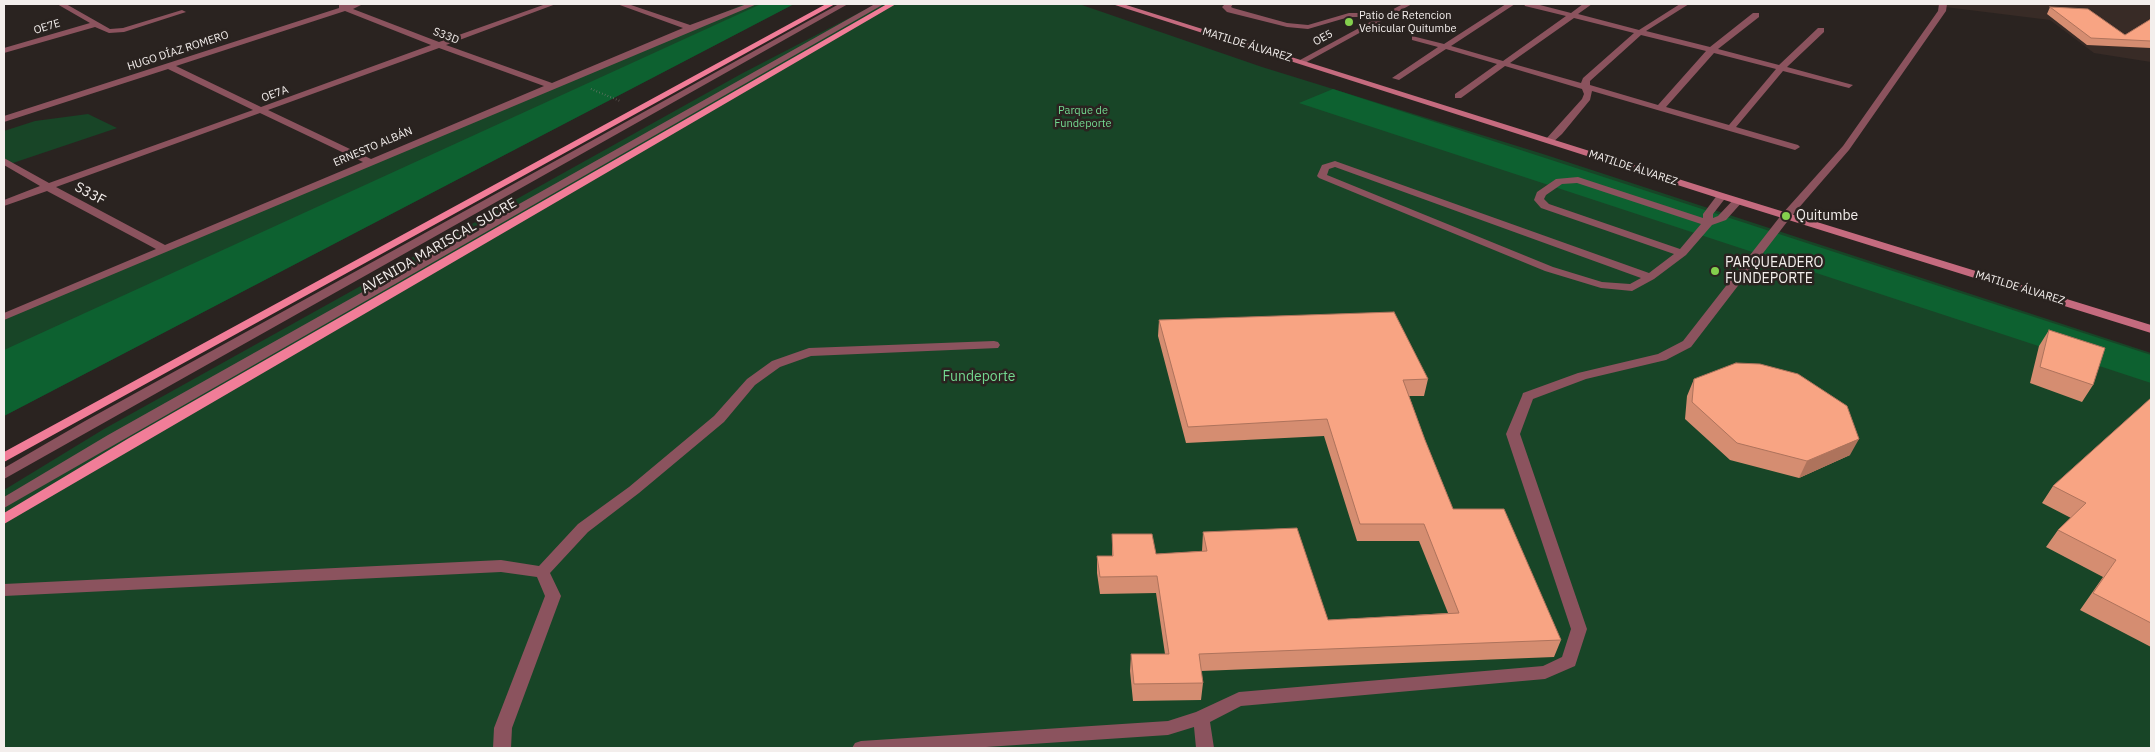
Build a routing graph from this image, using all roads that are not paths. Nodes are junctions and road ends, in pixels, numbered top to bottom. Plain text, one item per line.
1 (61, 4) edge
2 (333, 4) edge
3 (359, 4) edge
4 (552, 4) edge
5 (621, 4) edge
6 (752, 4) edge
7 (831, 4) edge
8 (844, 4) edge
9 (880, 4) edge
10 (892, 4) edge
11 (1116, 4) edge
12 (1229, 4) edge
13 (1408, 4) edge
14 (1511, 4) edge
15 (1528, 4) edge
16 (1588, 4) edge
17 (1685, 4) edge
18 (1943, 4) edge
19 (345, 8) junction
20 (182, 12) dead end
21 (1573, 15) junction
22 (1756, 15) dead end
23 (1378, 20) junction
24 (96, 24) junction
25 (690, 28) junction
26 (1821, 30) dead end
27 (1640, 32) junction
28 (1415, 38) dead end
29 (438, 45) junction
30 (1445, 46) junction
31 (1712, 50) junction
32 (4, 51) edge
33 (1303, 62) junction
34 (1503, 63) junction
35 (169, 66) junction
36 (1781, 68) junction
37 (1396, 78) dead end
38 (1849, 85) dead end
39 (552, 86) junction
40 (1587, 88) junction
41 (1458, 96) dead end
42 (1661, 107) junction
43 (262, 111) junction
44 (4, 119) edge
45 (1731, 128) junction
46 (1548, 140) junction
47 (1795, 147) dead end
48 (4, 161) edge
49 (370, 162) junction
50 (48, 187) junction
51 (1722, 196) junction
52 (1738, 201) junction
53 (4, 202) edge
54 (1786, 216) junction
55 (1708, 223) junction
56 (164, 249) junction
57 (1682, 253) junction
58 (1650, 278) junction
59 (4, 317) edge
60 (2151, 329) edge
61 (994, 344) dead end
62 (4, 458) edge
63 (4, 474) edge
64 (4, 503) edge
65 (4, 519) edge
66 (542, 572) junction
67 (4, 590) edge
68 (1201, 718) junction
69 (502, 748) edge
70 (861, 748) edge
71 (1205, 748) edge

1 - 24 street
2 - 19 street, S33D
3 - 19 street, HUGO DÍAZ ROMERO
4 - 29 street, OE7A
5 - 25 street
6 - 25 street, ERNESTO ALBÁN
7 - 62 main road, AVENIDA MARISCAL SUCRE
8 - 63 street
9 - 64 street
10 - 65 main road, AVENIDA MARISCAL SUCRE
11 - 33 street, MATILDE ÁLVAREZ
12 - 23 street
13 - 23 street, OE5
14 - 30 street
15 - 21 street
16 - 21 street
17 - 27 street
18 - 54 street
19 - 29 street, S33D
19 - 35 street, HUGO DÍAZ ROMERO
20 - 24 street
21 - 27 street
21 - 34 street
22 - 31 street
23 - 33 street, OE5
24 - 32 street, OE7E
25 - 39 street, ERNESTO ALBÁN
26 - 36 street
27 - 31 street
27 - 40 street
28 - 30 street
29 - 39 street, S33D
29 - 43 street, OE7A
30 - 34 street
30 - 37 street
31 - 36 street
31 - 42 street
33 - 46 street, MATILDE ÁLVAREZ
34 - 40 street
34 - 41 street
35 - 43 street
35 - 44 street, HUGO DÍAZ ROMERO
36 - 38 street
36 - 45 street
39 - 49 street, ERNESTO ALBÁN
40 - 42 street
40 - 46 street
42 - 45 street
43 - 49 street
43 - 50 street, OE7A
45 - 47 street
46 - 51 street, MATILDE ÁLVAREZ
48 - 50 street, S33F
49 - 56 street, ERNESTO ALBÁN
50 - 53 street, OE7A
50 - 56 street, S33F
51 - 52 street, MATILDE ÁLVAREZ
51 - 55 street
52 - 54 street, MATILDE ÁLVAREZ
52 - 55 street
54 - 60 street, MATILDE ÁLVAREZ
54 - 68 street
55 - 57 street
55 - 57 street
56 - 59 street, ERNESTO ALBÁN
57 - 58 street
58 - 58 street
61 - 66 street
66 - 67 street
66 - 69 street
68 - 70 street
68 - 71 street

